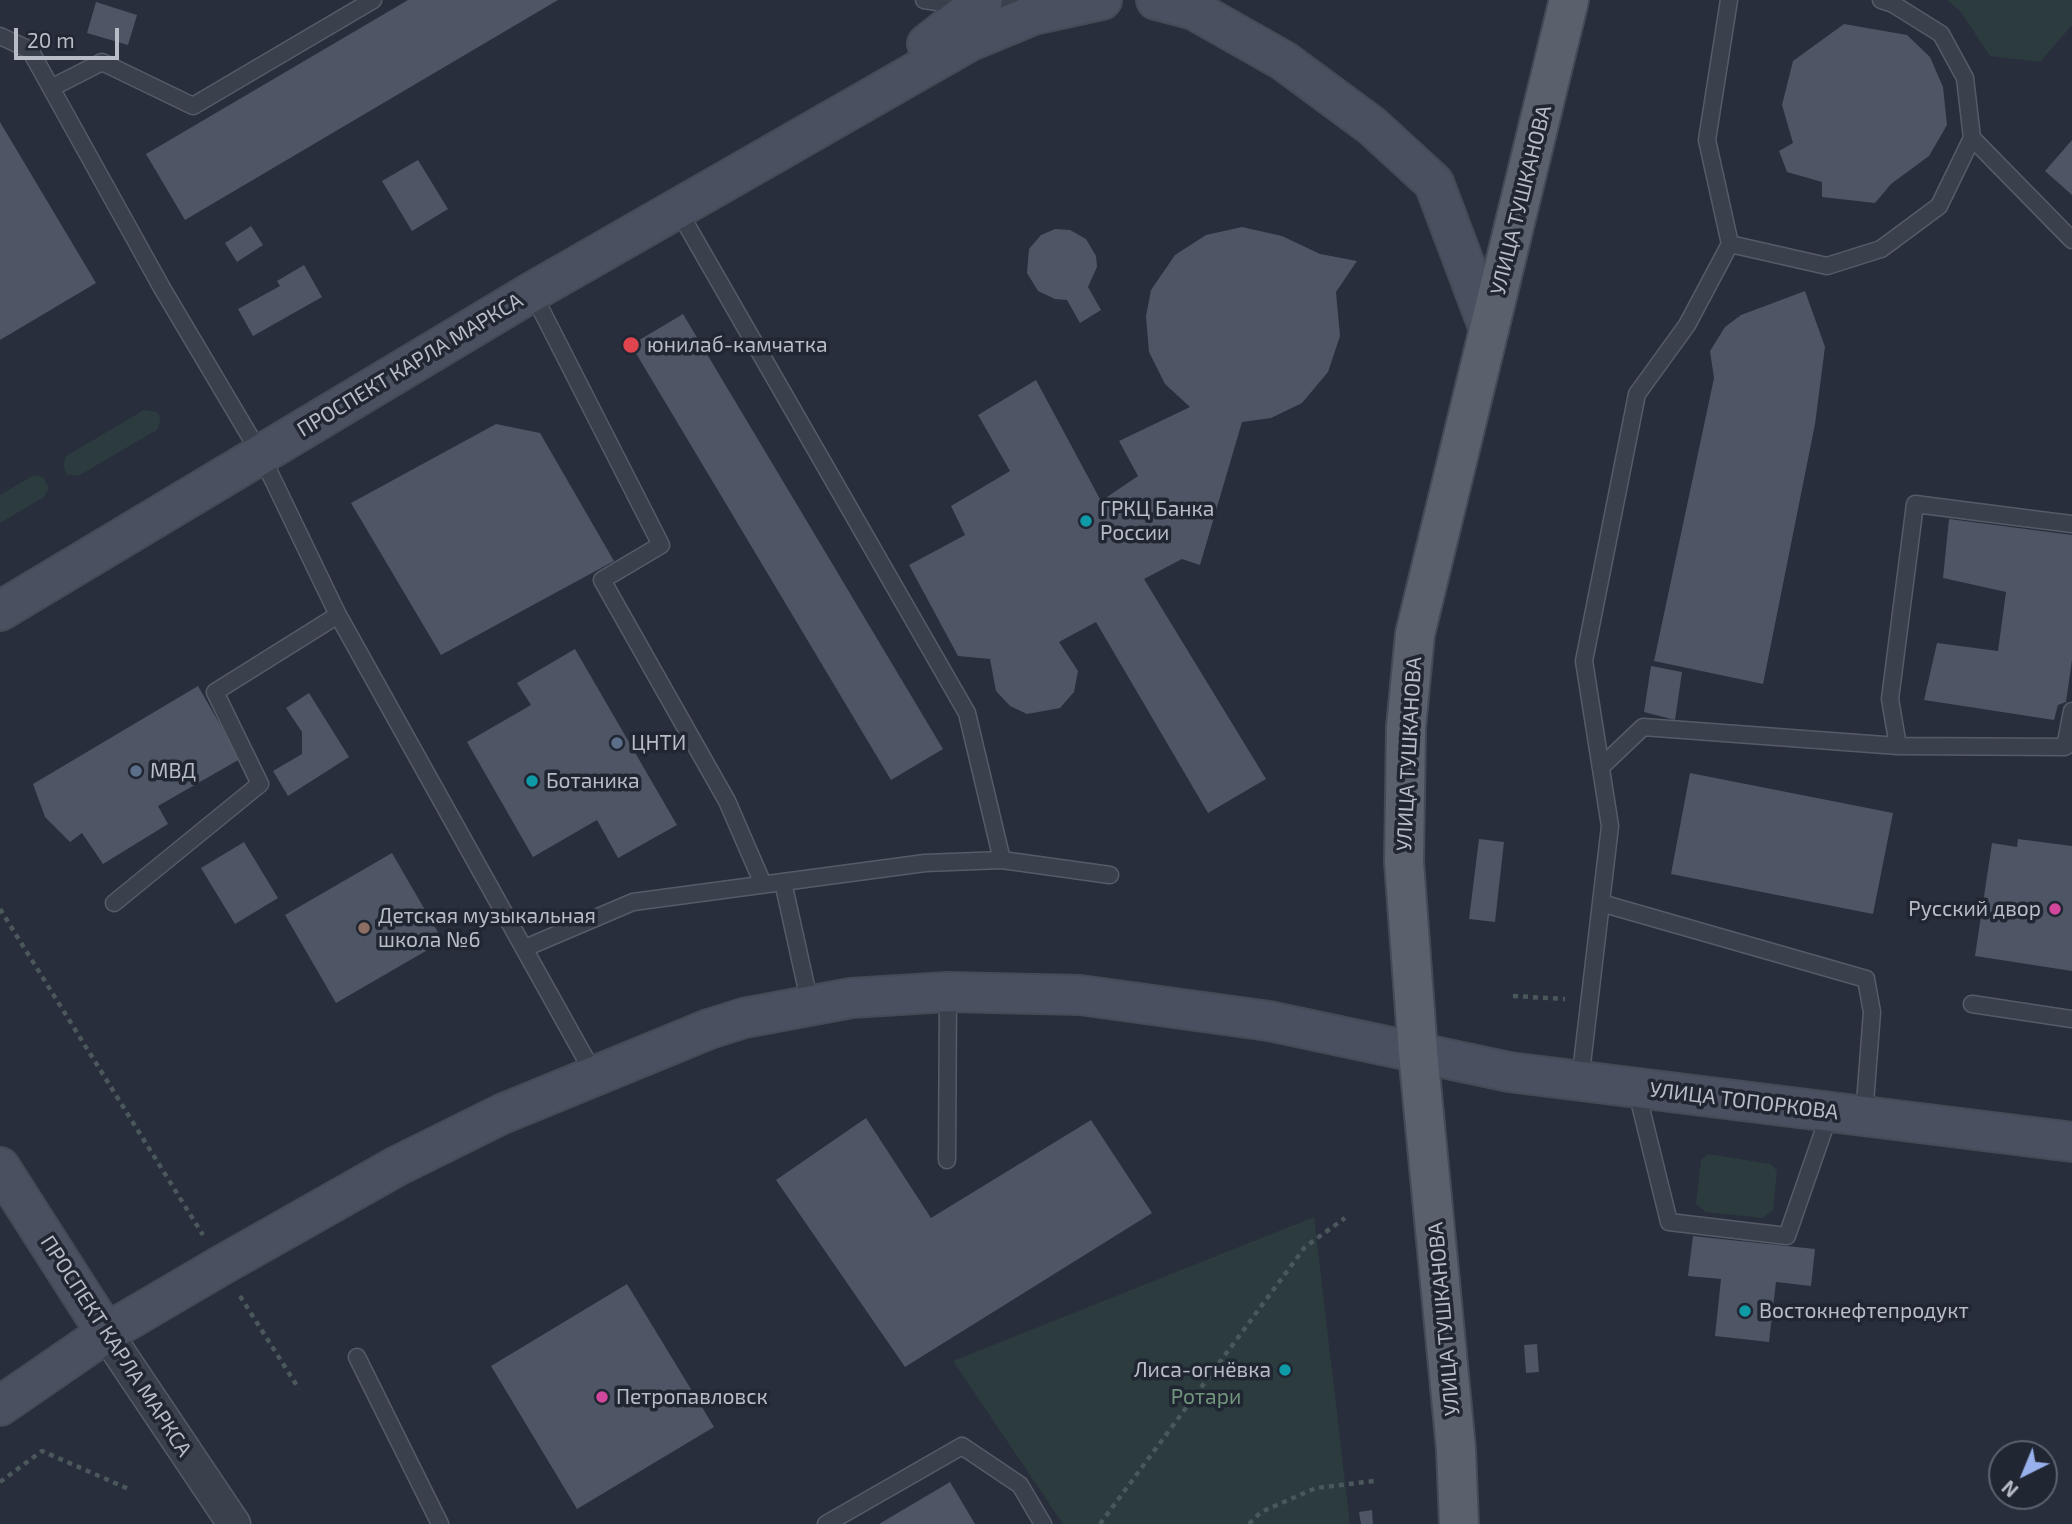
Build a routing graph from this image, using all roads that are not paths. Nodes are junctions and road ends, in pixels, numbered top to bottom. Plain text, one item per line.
1 (373, 0) edge
2 (924, 0) edge
3 (1086, 0) edge
4 (1102, 0) edge
5 (1156, 0) edge
6 (1569, 0) edge
7 (1730, 0) edge
8 (1881, 0) edge
9 (979, 3) edge
10 (0, 36) edge
11 (51, 88) junction
12 (822, 126) junction
13 (1972, 138) junction
14 (678, 210) junction
15 (2072, 240) edge
16 (1730, 244) junction
17 (532, 292) junction
18 (1489, 329) junction
19 (261, 455) junction
20 (2072, 524) edge
21 (0, 611) edge
22 (338, 615) junction
23 (2072, 711) edge
24 (1898, 746) junction
25 (1601, 767) junction
26 (1002, 860) junction
27 (1110, 875) dead end
28 (783, 881) junction
29 (763, 884) junction
30 (114, 903) dead end
31 (1601, 903) junction
32 (525, 948) junction
33 (948, 992) junction
34 (810, 1004) junction
35 (1972, 1004) dead end
36 (2072, 1018) edge
37 (1418, 1052) junction
38 (594, 1074) junction
39 (1580, 1081) junction
40 (1636, 1088) junction
41 (1847, 1114) junction
42 (2072, 1142) edge
43 (947, 1160) dead end
44 (0, 1167) edge
45 (106, 1333) junction
46 (357, 1357) dead end
47 (0, 1406) edge
48 (234, 1524) edge
49 (440, 1524) edge
50 (826, 1524) edge
51 (1043, 1524) edge
52 (1459, 1524) edge

1 - 11 lane
2 - 9 lane
3 - 9 lane
4 - 12 main road
5 - 18 main road
6 - 18 main road, УЛИЦА ТУШКАНОВА
7 - 16 lane
8 - 13 lane
9 - 12 main road
10 - 11 lane
11 - 19 lane
12 - 14 main road, ПРОСПЕКТ КАРЛА МАРКСА
13 - 15 lane
13 - 16 lane
14 - 17 main road, ПРОСПЕКТ КАРЛА МАРКСА
14 - 26 lane
16 - 25 lane
17 - 19 main road, ПРОСПЕКТ КАРЛА МАРКСА
17 - 29 lane
18 - 37 main road, УЛИЦА ТУШКАНОВА
19 - 21 main road, ПРОСПЕКТ КАРЛА МАРКСА
19 - 22 lane
20 - 24 lane
22 - 30 lane
22 - 32 lane
23 - 24 lane
24 - 25 lane
25 - 31 lane
26 - 27 lane
26 - 28 lane
28 - 29 lane
28 - 34 lane
29 - 32 lane
31 - 39 lane
31 - 41 lane
32 - 38 lane
33 - 34 main road, УЛИЦА ТОПОРКОВА
33 - 37 main road, УЛИЦА ТОПОРКОВА
33 - 43 lane
34 - 38 main road, УЛИЦА ТОПОРКОВА
35 - 36 lane
37 - 39 main road, УЛИЦА ТОПОРКОВА
37 - 52 main road, УЛИЦА ТУШКАНОВА
38 - 45 main road, УЛИЦА ТОПОРКОВА
39 - 40 main road, УЛИЦА ТОПОРКОВА
40 - 41 main road, УЛИЦА ТОПОРКОВА
40 - 41 lane
41 - 42 main road, УЛИЦА ТОПОРКОВА
44 - 45 main road, ПРОСПЕКТ КАРЛА МАРКСА
45 - 47 main road, УЛИЦА ТОПОРКОВА
45 - 48 street, ПРОСПЕКТ КАРЛА МАРКСА
46 - 49 lane
50 - 51 lane

